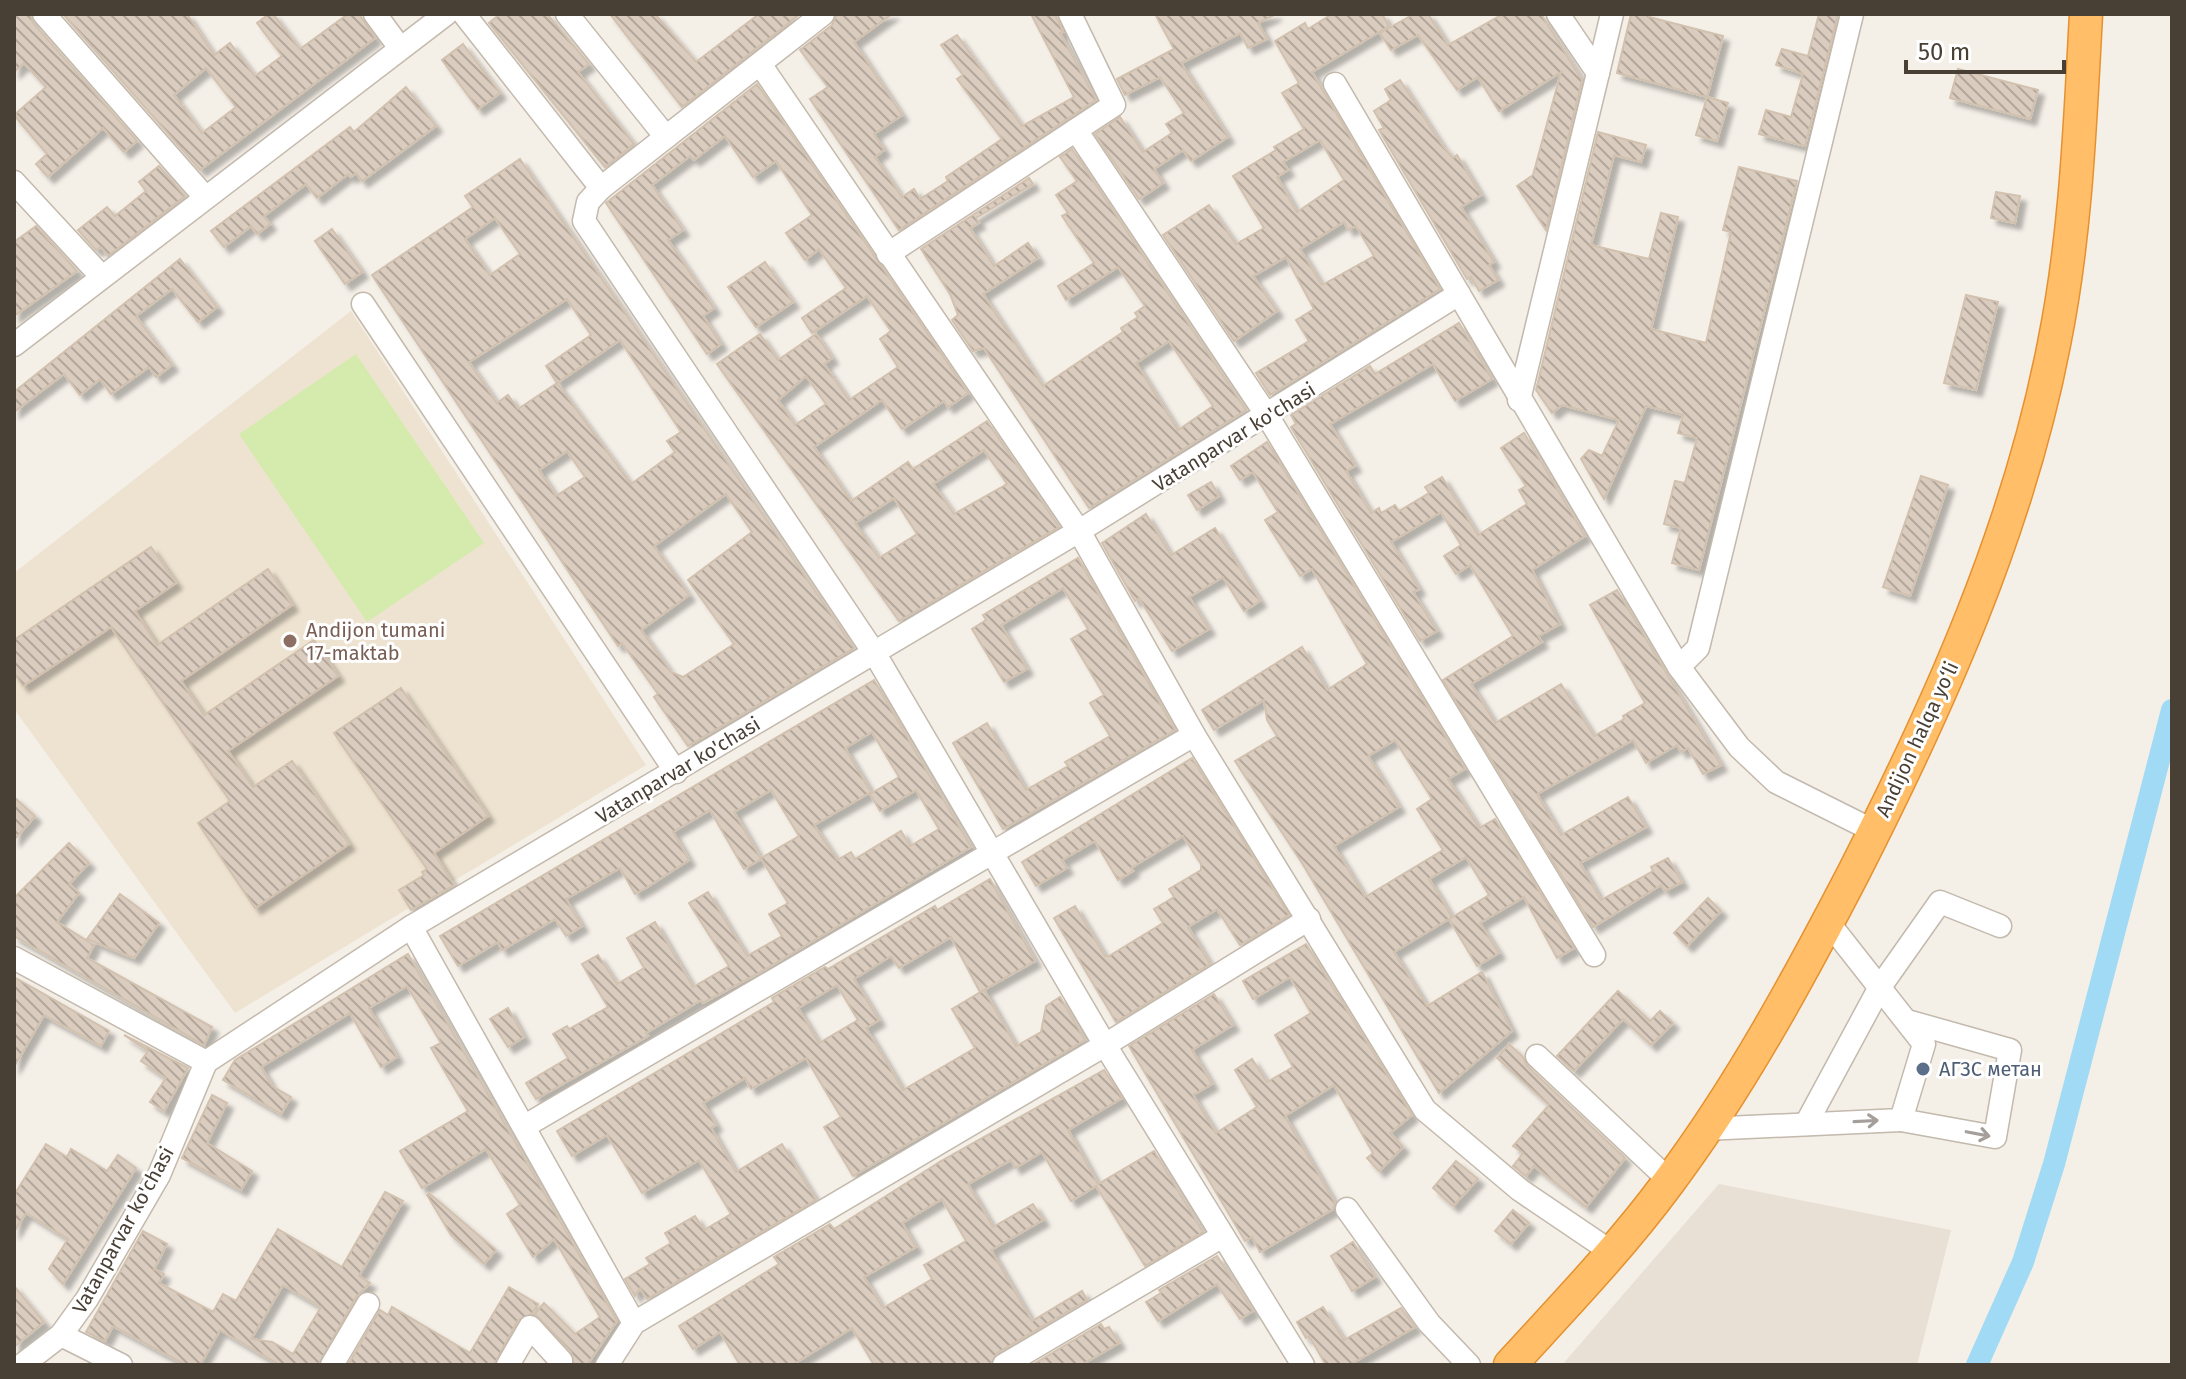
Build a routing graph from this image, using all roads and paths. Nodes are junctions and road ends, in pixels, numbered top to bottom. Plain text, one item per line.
1 (44, 14) edge
2 (375, 14) edge
3 (464, 14) edge
4 (567, 14) edge
5 (823, 14) edge
6 (1070, 14) edge
7 (1558, 14) edge
8 (1612, 14) edge
9 (1852, 14) edge
10 (2086, 14) edge
11 (433, 18) edge
12 (400, 48) junction
13 (760, 64) junction
14 (1598, 73) junction
15 (1335, 84) dead end
16 (1076, 130) junction
17 (666, 137) junction
18 (14, 182) edge
19 (601, 188) junction
20 (205, 197) junction
21 (888, 254) junction
22 (102, 277) junction
23 (1459, 294) junction
24 (363, 304) dead end
25 (14, 345) edge
26 (1519, 400) junction
27 (1268, 417) junction
28 (1079, 531) junction
29 (875, 654) junction
30 (1679, 667) junction
31 (1194, 735) junction
32 (676, 772) junction
33 (1874, 831) junction
34 (990, 851) junction
35 (1309, 919) junction
36 (1828, 922) junction
37 (2000, 926) dead end
38 (411, 927) junction
39 (1594, 955) dead end
40 (14, 958) edge
41 (1880, 987) junction
42 (1907, 1021) junction
43 (1105, 1045) junction
44 (1537, 1056) dead end
45 (206, 1062) junction
46 (1901, 1120) junction
47 (1806, 1124) junction
48 (525, 1126) junction
49 (1705, 1129) junction
50 (1670, 1181) junction
51 (1347, 1209) dead end
52 (1221, 1237) junction
53 (1613, 1253) junction
54 (368, 1304) dead end
55 (634, 1323) junction
56 (61, 1335) junction
57 (22, 1365) edge
58 (121, 1365) edge
59 (332, 1365) edge
60 (508, 1365) edge
61 (559, 1365) edge
62 (607, 1365) edge
63 (1004, 1365) edge
64 (1303, 1365) edge
65 (1469, 1365) edge
66 (1510, 1365) edge

1 - 20 street
2 - 12 street
3 - 19 street
4 - 17 street
5 - 13 street
6 - 16 street
7 - 14 street
8 - 14 street
9 - 30 street
10 - 33 highway, Andijon halqa yo‘li
11 - 12 street
12 - 20 street
13 - 17 street
13 - 21 street
14 - 26 street
15 - 23 street
16 - 21 street
16 - 27 street
17 - 19 street
18 - 22 street
19 - 29 street
20 - 22 street
21 - 28 street
22 - 25 street
23 - 26 street
23 - 27 street, Vatanparvar ko'chasi
24 - 32 street
26 - 30 street
27 - 28 street, Vatanparvar ko'chasi
27 - 39 street
28 - 29 street, Vatanparvar ko'chasi
28 - 31 street
29 - 32 street, Vatanparvar ko'chasi
29 - 34 street
30 - 33 street
31 - 34 street
31 - 35 street
32 - 38 street, Vatanparvar ko'chasi
33 - 36 highway, Andijon halqa yo‘li
34 - 43 street
34 - 48 street
35 - 43 street
35 - 53 street
36 - 41 street
36 - 49 highway, Andijon halqa yo‘li
37 - 41 street
38 - 45 street, Vatanparvar ko'chasi
38 - 48 street
40 - 45 street
41 - 42 street
41 - 47 street
42 - 46 street
46 -> 42 street
43 - 52 street
43 - 55 street
44 - 50 street
45 - 56 street, Vatanparvar ko'chasi
47 -> 46 street
47 - 49 street
48 - 55 street
49 - 50 highway, Andijon halqa yo‘li
50 - 53 highway, Andijon halqa yo‘li
51 - 65 street
52 - 63 street
52 - 64 street
53 - 66 highway, Andijon halqa yo‘li
54 - 59 street
55 - 62 street
56 - 57 street, Vatanparvar ko'chasi
56 - 58 street
60 - 61 street

